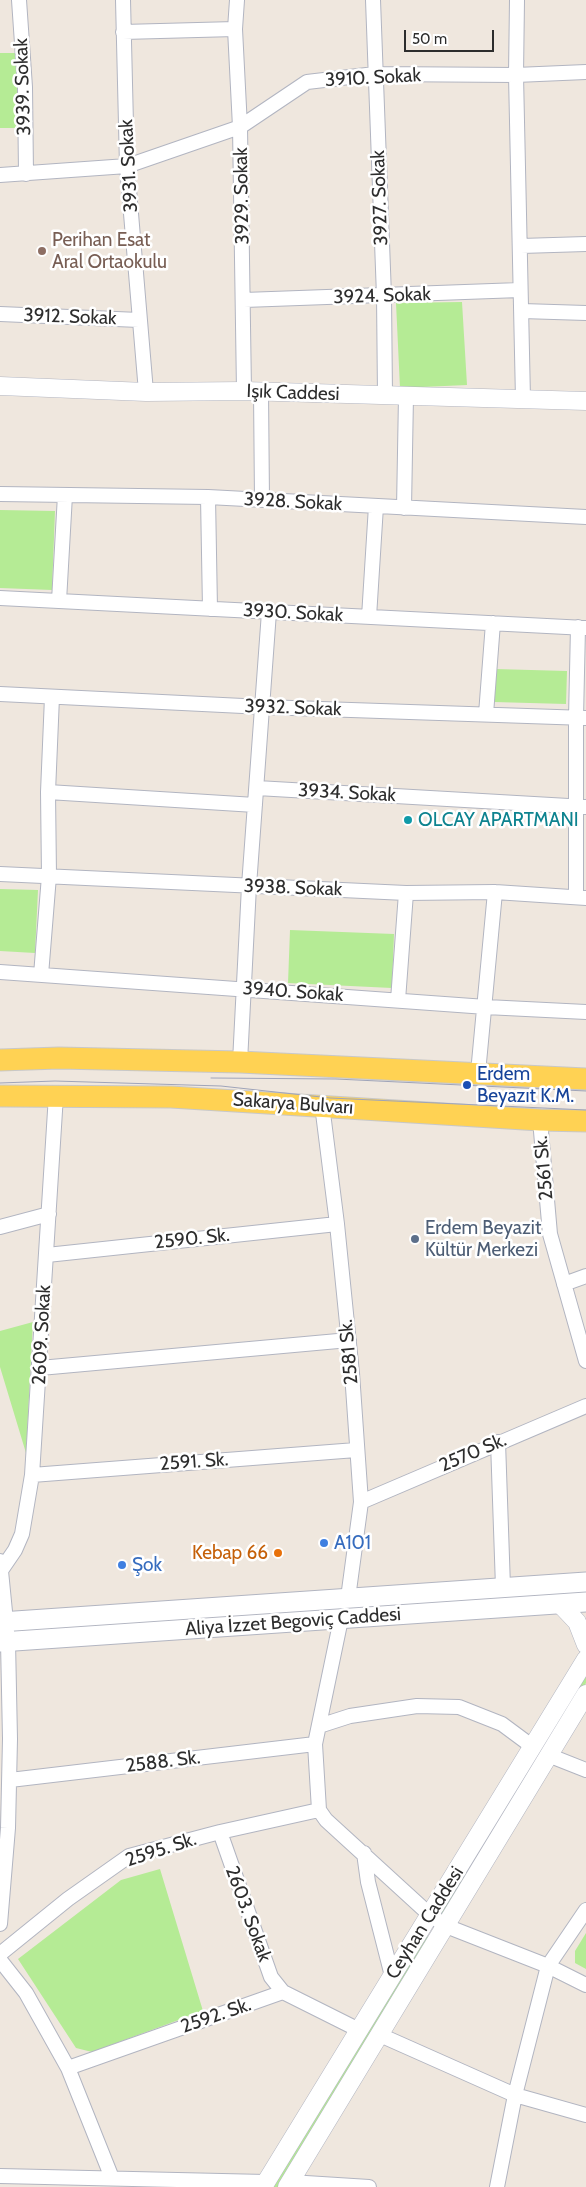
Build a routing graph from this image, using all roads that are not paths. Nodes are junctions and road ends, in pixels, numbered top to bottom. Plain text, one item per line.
1 (19, 0) edge
2 (123, 0) edge
3 (237, 0) edge
4 (373, 0) edge
5 (517, 0) edge
6 (235, 29) junction
7 (123, 32) junction
8 (586, 72) edge
9 (375, 74) junction
10 (516, 75) junction
11 (240, 127) junction
12 (127, 166) junction
13 (26, 174) junction
14 (0, 175) edge
15 (586, 244) edge
16 (521, 246) junction
17 (520, 290) junction
18 (384, 296) junction
19 (244, 300) junction
20 (522, 311) junction
21 (586, 313) edge
22 (0, 314) edge
23 (139, 320) junction
24 (0, 386) edge
25 (146, 392) junction
26 (252, 392) junction
27 (385, 396) junction
28 (406, 396) junction
29 (523, 399) junction
30 (586, 401) edge
31 (0, 494) edge
32 (65, 495) junction
33 (208, 497) junction
34 (262, 500) junction
35 (376, 506) junction
36 (404, 508) junction
37 (586, 518) edge
38 (0, 598) edge
39 (59, 601) junction
40 (210, 609) junction
41 (269, 612) junction
42 (369, 616) junction
43 (493, 623) junction
44 (582, 627) edge
45 (0, 694) edge
46 (52, 696) junction
47 (263, 707) junction
48 (486, 714) junction
49 (581, 718) edge
50 (257, 788) junction
51 (48, 792) junction
52 (255, 805) junction
53 (580, 806) edge
54 (0, 874) edge
55 (50, 876) junction
56 (248, 886) junction
57 (495, 892) junction
58 (406, 893) junction
59 (581, 898) edge
60 (0, 972) edge
61 (41, 975) junction
62 (244, 989) junction
63 (398, 1000) junction
64 (486, 1007) junction
65 (586, 1012) edge
66 (0, 1060) edge
67 (240, 1062) junction
68 (478, 1073) junction
69 (586, 1079) edge
70 (56, 1095) junction
71 (0, 1096) edge
72 (322, 1105) junction
73 (540, 1120) junction
74 (586, 1121) edge
75 (49, 1214) junction
76 (337, 1224) junction
77 (0, 1227) edge
78 (47, 1255) junction
79 (586, 1276) edge
80 (564, 1284) junction
81 (349, 1340) junction
82 (586, 1361) edge
83 (40, 1368) junction
84 (586, 1406) edge
85 (498, 1442) junction
86 (356, 1450) junction
87 (32, 1475) junction
88 (361, 1502) junction
89 (1, 1563) edge
90 (586, 1582) edge
91 (503, 1587) junction
92 (348, 1598) junction
93 (586, 1602) edge
94 (560, 1604) junction
95 (341, 1619) junction
96 (4, 1622) edge
97 (4, 1642) edge
98 (586, 1645) edge
99 (586, 1659) edge
100 (586, 1694) edge
101 (319, 1726) junction
102 (5, 1739) edge
103 (315, 1744) junction
104 (541, 1751) junction
105 (586, 1770) edge
106 (10, 1780) junction
107 (320, 1810) junction
108 (220, 1832) junction
109 (4, 1844) edge
110 (364, 1853) junction
111 (586, 1910) edge
112 (430, 1914) junction
113 (0, 1924) edge
114 (446, 1926) junction
115 (0, 1954) edge
116 (0, 1960) edge
117 (548, 1966) junction
118 (392, 1976) junction
119 (586, 1985) edge
120 (283, 1992) junction
121 (360, 2030) junction
122 (380, 2035) junction
123 (68, 2068) junction
124 (515, 2095) junction
125 (586, 2115) edge
126 (0, 2176) edge
127 (112, 2178) junction
128 (264, 2184) edge
129 (289, 2184) edge
130 (369, 2187) edge
131 (498, 2187) edge

1 - 13 street, 3939. Sokak
2 - 7 street, 3931. Sokak
3 - 6 street, 3929. Sokak
4 - 9 street, 3927. Sokak
5 - 10 street
6 - 7 street
6 - 11 street, 3929. Sokak
7 - 12 street, 3931. Sokak
8 - 10 street, 3910. Sokak
9 - 10 street, 3910. Sokak
9 - 11 street, 3910. Sokak
9 - 18 street, 3927. Sokak
10 - 16 street
11 - 12 street, 3910. Sokak
11 - 19 street, 3929. Sokak
12 - 13 street, 3910. Sokak
12 - 23 street, 3931. Sokak
13 - 14 street, 3910. Sokak
15 - 16 street
16 - 17 street
17 - 18 street, 3924. Sokak
17 - 20 street
18 - 19 street, 3924. Sokak
18 - 27 street, 3927. Sokak
19 - 26 street, 3929. Sokak
20 - 21 street
20 - 29 street
22 - 23 street, 3912. Sokak
23 - 25 street, 3931. Sokak
24 - 25 street, Işık Caddesi
25 - 26 street, Işık Caddesi
26 - 27 street, Işık Caddesi
26 - 34 street, 3929. Sokak
27 - 28 street, Işık Caddesi
28 - 29 street, Işık Caddesi
28 - 36 street
29 - 30 street, Işık Caddesi
31 - 32 street, 3928. Sokak
32 - 33 street, 3928. Sokak
32 - 39 street
33 - 34 street, 3928. Sokak
33 - 40 street
34 - 35 street, 3928. Sokak
35 - 36 street, 3928. Sokak
35 - 42 street
36 - 37 street, 3928. Sokak
38 - 39 street, 3930. Sokak
39 - 40 street, 3930. Sokak
40 - 41 street, 3930. Sokak
41 - 42 street, 3930. Sokak
41 - 47 street
42 - 43 street, 3930. Sokak
43 - 44 street, 3930. Sokak
43 - 48 street
44 - 49 street
45 - 46 street, 3932. Sokak
46 - 47 street, 3932. Sokak
46 - 51 street
47 - 48 street, 3932. Sokak
47 - 50 street
48 - 49 street, 3932. Sokak
49 - 53 street
50 - 52 street
50 - 53 street, 3934. Sokak
51 - 52 street
51 - 55 street
52 - 56 street
53 - 59 street
54 - 55 street, 3938. Sokak
55 - 56 street, 3938. Sokak
55 - 61 street
56 - 58 street, 3938. Sokak
56 - 62 street
57 - 58 street, 3938. Sokak
57 - 59 street, 3938. Sokak
57 - 64 street
58 - 63 street
60 - 61 street, 3940. Sokak
61 - 62 street, 3940. Sokak
62 - 63 street, 3940. Sokak
62 - 67 street
63 - 64 street, 3940. Sokak
64 - 65 street, 3940. Sokak
64 - 68 street
66 - 67 main road, Sakarya Bulvarı
67 - 68 main road, Sakarya Bulvarı
68 - 69 main road, Sakarya Bulvarı
70 - 71 main road, Sakarya Bulvarı
70 - 72 main road, Sakarya Bulvarı
70 - 75 street, 2609. Sokak
72 - 73 main road, Sakarya Bulvarı
72 - 76 street, 2581 Sk.
73 - 74 main road, Sakarya Bulvarı
73 - 80 street, 2561 Sk.
75 - 77 street
75 - 78 street, 2609. Sokak
76 - 78 street, 2590. Sk.
76 - 81 street, 2581 Sk.
78 - 83 street, 2609. Sokak
79 - 80 street
80 - 82 street, 2561 Sk.
81 - 83 street
81 - 86 street, 2581 Sk.
83 - 87 street, 2609. Sokak
84 - 85 street, 2570 Sk.
85 - 88 street, 2570 Sk.
85 - 91 street
86 - 87 street, 2591. Sk.
86 - 88 street, 2581 Sk.
87 - 89 street, 2609. Sokak
88 - 92 street, 2581 Sk.
89 - 96 street
90 - 91 main road, Aliya İzzet Begoviç Caddesi
91 - 92 main road, Aliya İzzet Begoviç Caddesi
92 - 96 main road, Aliya İzzet Begoviç Caddesi
93 - 94 main road, Aliya İzzet Begoviç Caddesi
94 - 95 main road, Aliya İzzet Begoviç Caddesi
94 - 98 street
95 - 97 main road, Aliya İzzet Begoviç Caddesi
95 - 101 street
96 - 97 street
97 - 102 street
99 - 104 street, Ceyhan Caddesi
100 - 104 street, Ceyhan Caddesi
101 - 103 street
101 - 104 street
102 - 106 street
103 - 106 street, 2588. Sk.
103 - 107 street
104 - 105 street
104 - 112 street, Ceyhan Caddesi
104 - 114 street, Ceyhan Caddesi
106 - 109 street
107 - 108 street, 2595. Sk.
107 - 110 street
108 - 115 street, 2595. Sk.
108 - 120 street, 2603. Sokak
109 - 113 street
110 - 112 street
110 - 118 street
111 - 117 street
112 - 114 street
112 - 118 street, Ceyhan Caddesi
114 - 117 street
114 - 122 street, Ceyhan Caddesi
116 - 123 street
117 - 119 street
117 - 124 street
118 - 121 street, Ceyhan Caddesi
120 - 121 street
120 - 123 street, 2592. Sk.
121 - 128 street, Ceyhan Caddesi
122 - 124 street
122 - 129 street, Ceyhan Caddesi
123 - 127 street
124 - 125 street
124 - 131 street
126 - 127 street
127 - 128 street
129 - 130 street

